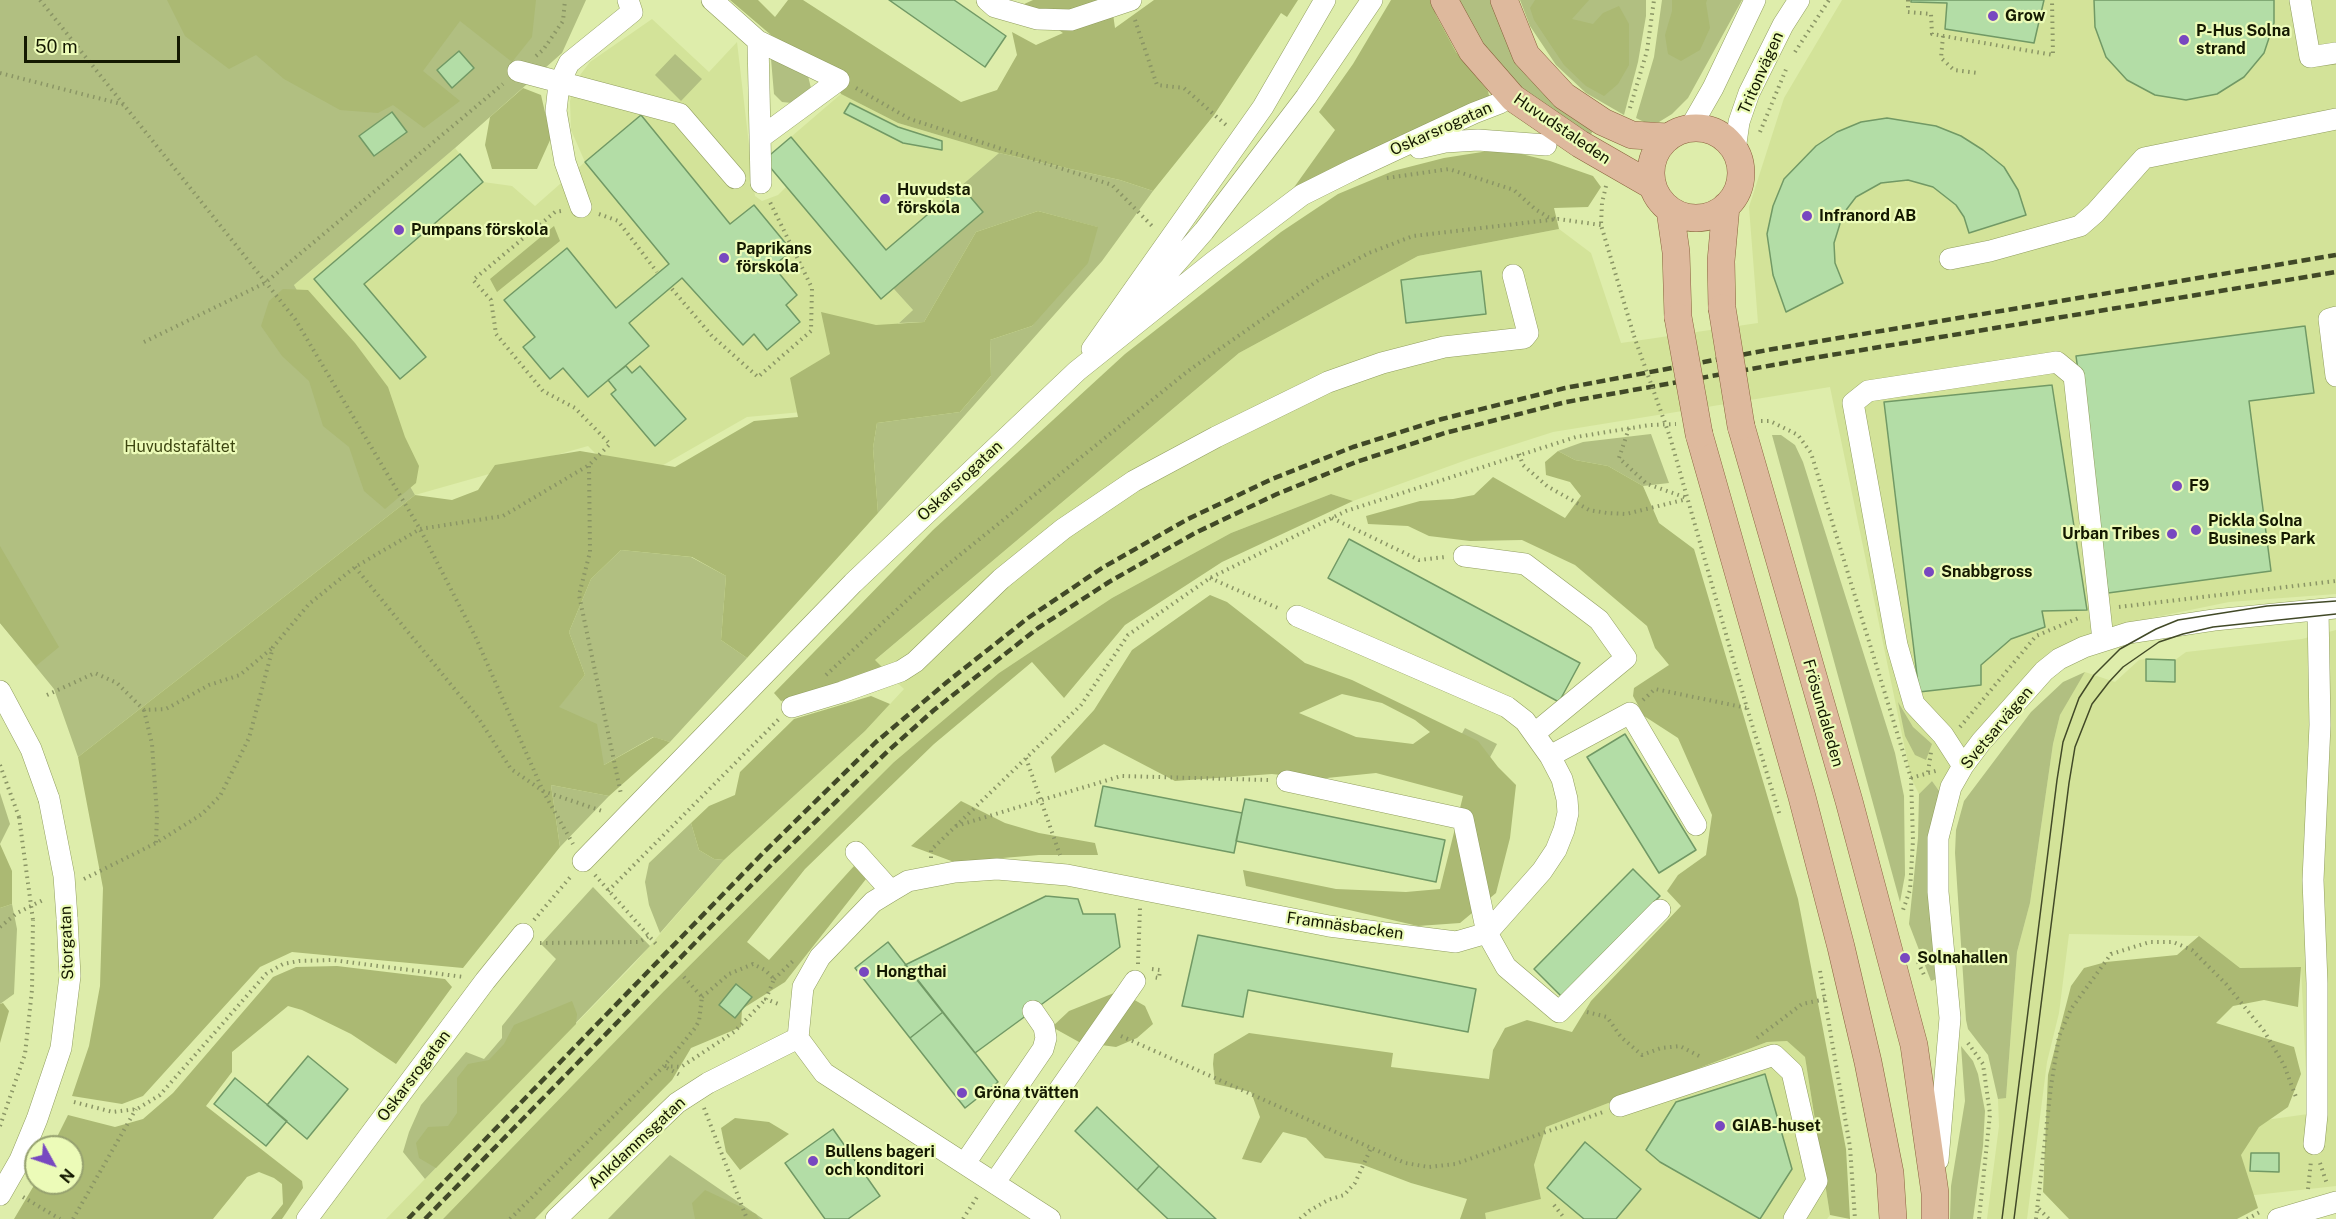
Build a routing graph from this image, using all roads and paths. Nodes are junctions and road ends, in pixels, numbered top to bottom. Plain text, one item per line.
1 (40, 0) edge
2 (565, 0) edge
3 (628, 0) edge
4 (712, 0) edge
5 (987, 0) edge
6 (1324, 0) edge
7 (1372, 0) edge
8 (1444, 0) edge
9 (1504, 0) edge
10 (1654, 0) edge
11 (1755, 0) edge
12 (1799, 0) edge
13 (1829, 0) edge
14 (1908, 0) edge
15 (2052, 0) edge
16 (2300, 0) edge
17 (1130, 1) edge
18 (1943, 36) junction
19 (758, 41) junction
20 (2336, 53) edge
21 (1792, 55) dead end
22 (1788, 66) dead end
23 (518, 71) junction
24 (0, 73) edge
25 (1978, 73) dead end
26 (839, 80) junction
27 (559, 84) junction
28 (1500, 103) dead end
29 (126, 105) junction
30 (1628, 115) dead end
31 (2336, 119) edge
32 (1223, 122) dead end
33 (1679, 132) junction
34 (760, 138) junction
35 (1546, 146) dead end
36 (1748, 148) junction
37 (1383, 156) junction
38 (1354, 169) junction
39 (735, 178) dead end
40 (1608, 179) dead end
41 (761, 183) joint
42 (1653, 186) junction
43 (1734, 202) junction
44 (581, 207) junction
45 (1670, 210) junction
46 (1558, 219) junction
47 (1601, 225) junction
48 (1167, 241) junction
49 (1950, 259) dead end
50 (657, 272) dead end
51 (1513, 275) dead end
52 (265, 283) junction
53 (672, 289) dead end
54 (2336, 317) edge
55 (2334, 339) edge
56 (144, 342) dead end
57 (2336, 369) edge
58 (1077, 371) junction
59 (1629, 428) dead end
60 (589, 465) junction
61 (1687, 499) junction
62 (1332, 518) junction
63 (420, 529) junction
64 (1464, 556) joint
65 (355, 567) junction
66 (1210, 578) junction
67 (2336, 581) edge
68 (2100, 609) junction
69 (2327, 609) edge
70 (1297, 616) joint
71 (2103, 640) junction
72 (273, 647) junction
73 (818, 683) dead end
74 (0, 691) edge
75 (47, 695) dead end
76 (792, 707) joint
77 (1747, 708) junction
78 (144, 710) junction
79 (1630, 713) junction
80 (1535, 733) junction
81 (1943, 735) junction
82 (1551, 756) junction
83 (1026, 758) junction
84 (0, 765) edge
85 (1963, 766) junction
86 (1911, 778) dead end
87 (1287, 781) joint
88 (543, 790) junction
89 (1041, 800) junction
90 (626, 819) junction
91 (1781, 819) dead end
92 (1696, 825) dead end
93 (955, 826) junction
94 (156, 843) junction
95 (856, 852) dead end
96 (583, 861) junction
97 (1067, 875) junction
98 (931, 877) junction
99 (82, 881) dead end
100 (1141, 890) junction
101 (608, 891) junction
102 (891, 891) junction
103 (50, 897) dead end
104 (1660, 910) dead end
105 (1900, 920) dead end
106 (0, 927) edge
107 (1487, 933) junction
108 (523, 934) junction
109 (649, 936) junction
110 (656, 944) dead end
111 (1819, 965) dead end
112 (1136, 974) joint
113 (683, 976) dead end
114 (485, 981) junction
115 (702, 997) junction
116 (766, 999) junction
117 (1826, 999) junction
118 (1565, 1006) junction
119 (1033, 1011) dead end
120 (799, 1012) junction
121 (1102, 1027) junction
122 (798, 1038) junction
123 (1965, 1038) dead end
124 (1755, 1040) dead end
125 (1706, 1057) dead end
126 (664, 1066) junction
127 (691, 1082) dead end
128 (2297, 1099) dead end
129 (74, 1102) dead end
130 (703, 1104) dead end
131 (1620, 1106) joint
132 (137, 1109) junction
133 (0, 1126) edge
134 (2314, 1144) junction
135 (1371, 1148) junction
136 (965, 1163) junction
137 (995, 1182) junction
138 (2308, 1193) dead end
139 (0, 1195) edge
140 (22, 1196) dead end
141 (2332, 1196) edge
142 (1554, 1205) dead end
143 (1935, 1206) edge
144 (2038, 1208) junction
145 (60, 1219) edge
146 (74, 1219) edge
147 (307, 1219) edge
148 (510, 1219) edge
149 (556, 1219) edge
150 (747, 1219) edge
151 (1050, 1219) edge
152 (1300, 1219) edge
153 (1565, 1219) edge
154 (1794, 1219) edge
155 (1855, 1219) edge
156 (1893, 1219) edge
157 (1979, 1219) edge
158 (2036, 1219) edge
159 (2049, 1219) edge
160 (2278, 1219) edge

1 - 29 path
2 - 23 path
3 - 27 street
4 - 19 street
5 - 17 street
6 - 48 street
7 - 58 street
8 - 42 main road, Huvudstaleden
9 - 33 main road, Huvudstaleden
10 - 30 path
11 - 33 street
12 - 36 street, Tritonvägen
13 - 21 path
14 - 18 path
15 - 18 path
16 - 20 street
17 - 32 path
18 - 25 path
19 - 26 street
19 - 34 street
22 - 36 path
23 - 27 street
23 - 52 path
24 - 29 path
26 - 34 street
26 - 48 path
27 - 39 street
27 - 44 street
28 - 37 street, Oskarsrogatan
29 - 52 path
31 - 49 street
33 - 36 main road
33 - 42 main road
34 - 41 street
35 - 37 street, Oskarsrogatan
36 - 43 path
36 - 43 main road
37 - 38 street, Oskarsrogatan
38 - 46 path
38 - 58 street, Oskarsrogatan
40 - 47 path
41 - 53 path
42 - 45 main road
43 - 45 main road
43 - 143 main road, Frösundaleden, bridge
44 - 50 path
44 - 60 path
45 - 156 main road, bridge
46 - 47 path
46 - 73 path
47 - 61 path, bridge
48 - 58 street
51 - 76 street
52 - 56 path
52 - 63 path
54 - 55 street
55 - 57 street
58 - 90 street, Oskarsrogatan
59 - 61 path
60 - 63 path
60 - 90 path
61 - 62 path
61 - 77 path
62 - 64 path
62 - 66 path
63 - 65 path
63 - 88 path
64 - 80 street
65 - 72 path
65 - 88 path
66 - 70 path
66 - 83 path
67 - 68 path
68 - 71 street
68 - 81 path
68 - 81 street
69 - 71 street, Svetsarvägen
69 - 134 street
70 - 80 street
71 - 85 street, Svetsarvägen
72 - 78 path
72 - 94 path
74 - 139 street, Storgatan, bridge
75 - 78 path
76 - 101 path
77 - 79 path
77 - 91 path
78 - 94 path
79 - 82 street
79 - 92 street
80 - 82 street
81 - 85 street
82 - 107 street
83 - 89 path
83 - 93 path
84 - 133 path, bridge
85 - 143 street, Svetsarvägen
86 - 105 path
87 - 89 path
87 - 107 street
88 - 90 path
88 - 96 path
89 - 93 path
89 - 97 path
90 - 96 street, Oskarsrogatan
93 - 98 path
94 - 99 path
95 - 102 street
96 - 101 path
96 - 108 path
97 - 98 street, Framnäsbacken
97 - 100 street, Framnäsbacken
98 - 102 street, Framnäsbacken
100 - 107 street, Framnäsbacken
100 - 112 path
101 - 109 path
102 - 120 street, Framnäsbacken
103 - 106 path
104 - 118 street
107 - 118 street
108 - 109 path
108 - 114 street, Oskarsrogatan
109 - 110 path
111 - 117 path
112 - 121 street
113 - 115 path
114 - 132 path
114 - 147 street, Oskarsrogatan
115 - 116 path
115 - 126 path
116 - 120 path
116 - 126 path
117 - 124 path
117 - 155 path
118 - 125 path
119 - 136 street
120 - 122 street, Framnäsbacken
121 - 135 path
121 - 137 street
122 - 136 street
122 - 149 street, Ankdammsgatan
123 - 157 path
126 - 127 path
126 - 148 path
128 - 144 path
129 - 132 path
130 - 150 path
131 - 135 path
131 - 154 street
132 - 146 path
134 - 138 path
134 - 141 path
135 - 152 path
136 - 137 street
137 - 151 street
140 - 145 path
141 - 160 street
142 - 153 path
144 - 158 path
144 - 159 path

